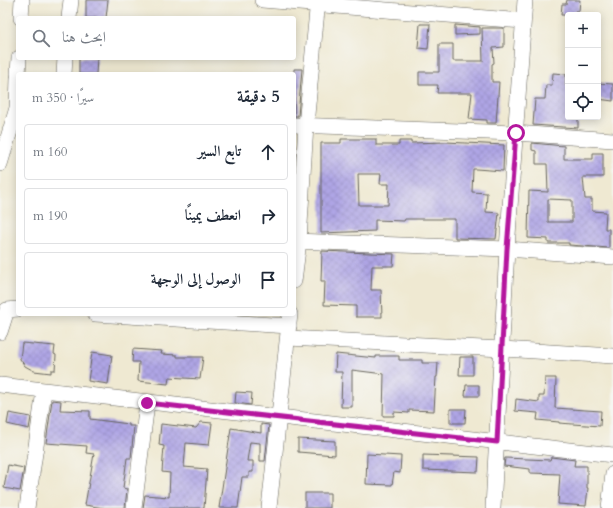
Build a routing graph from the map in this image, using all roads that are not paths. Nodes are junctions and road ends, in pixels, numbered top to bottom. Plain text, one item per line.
1 (22, 0) edge
2 (71, 0) edge
3 (262, 0) edge
4 (525, 0) edge
5 (318, 2) edge
6 (21, 16) edge
7 (70, 16) edge
8 (523, 21) junction
9 (19, 60) edge
10 (66, 60) edge
11 (18, 72) edge
12 (64, 72) edge
13 (16, 111) edge
14 (300, 125) edge
15 (516, 133) junction
16 (613, 140) edge
17 (0, 164) edge
18 (296, 241) edge
19 (507, 249) junction
20 (613, 257) edge
21 (16, 309) edge
22 (127, 316) edge
23 (289, 326) edge
24 (0, 332) edge
25 (502, 349) junction
26 (613, 356) edge
27 (0, 385) edge
28 (44, 391) junction
29 (147, 403) junction
30 (278, 418) junction
31 (497, 442) junction
32 (613, 455) edge
33 (613, 474) edge
34 (27, 508) edge
35 (134, 508) edge
36 (269, 508) edge
37 (493, 508) edge
38 (609, 508) edge

1 - 6 street
2 - 7 street
3 - 5 street
4 - 8 street
5 - 8 street
5 - 14 street
8 - 15 street
9 - 11 street
10 - 12 street
13 - 17 street
14 - 15 street
14 - 18 street
15 - 16 street
15 - 19 street
18 - 19 street
19 - 20 street
19 - 25 street
21 - 24 street
22 - 23 street
23 - 25 street
23 - 30 street
25 - 26 street
25 - 31 street
27 - 28 street
28 - 29 street
28 - 34 street
29 - 30 street
29 - 35 street
30 - 31 street
30 - 36 street
31 - 32 street
31 - 37 street
33 - 38 street

